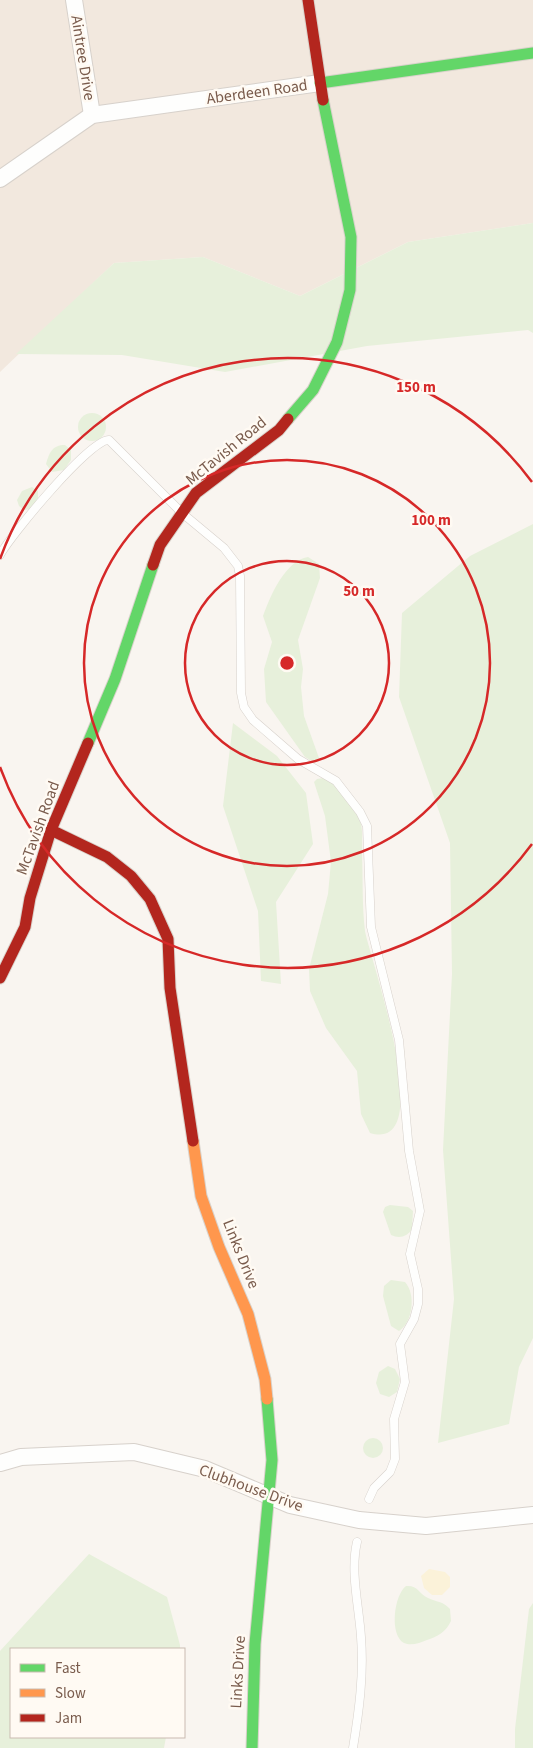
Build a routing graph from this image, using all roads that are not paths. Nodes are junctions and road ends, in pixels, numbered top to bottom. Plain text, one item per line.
1 (74, 0) edge
2 (308, 0) edge
3 (533, 53) edge
4 (320, 83) junction
5 (92, 116) junction
6 (0, 178) edge
7 (182, 513) junction
8 (0, 555) edge
9 (51, 830) junction
10 (0, 978) edge
11 (0, 1463) edge
12 (270, 1496) junction
13 (369, 1499) dead end
14 (533, 1514) edge
15 (357, 1542) dead end
16 (252, 1748) edge
17 (353, 1748) edge

1 - 5 street, Aintree Drive
2 - 4 street, McTavish Road
3 - 4 street, Aberdeen Road
4 - 5 street, Aberdeen Road
4 - 7 street, McTavish Road
5 - 6 street, Aberdeen Road
7 - 8 lane
7 - 9 street, McTavish Road
7 - 13 lane
9 - 10 street, McTavish Road
9 - 12 street, Links Drive
11 - 12 street, Clubhouse Drive
12 - 14 street, Clubhouse Drive
12 - 16 street, Links Drive
15 - 17 lane

